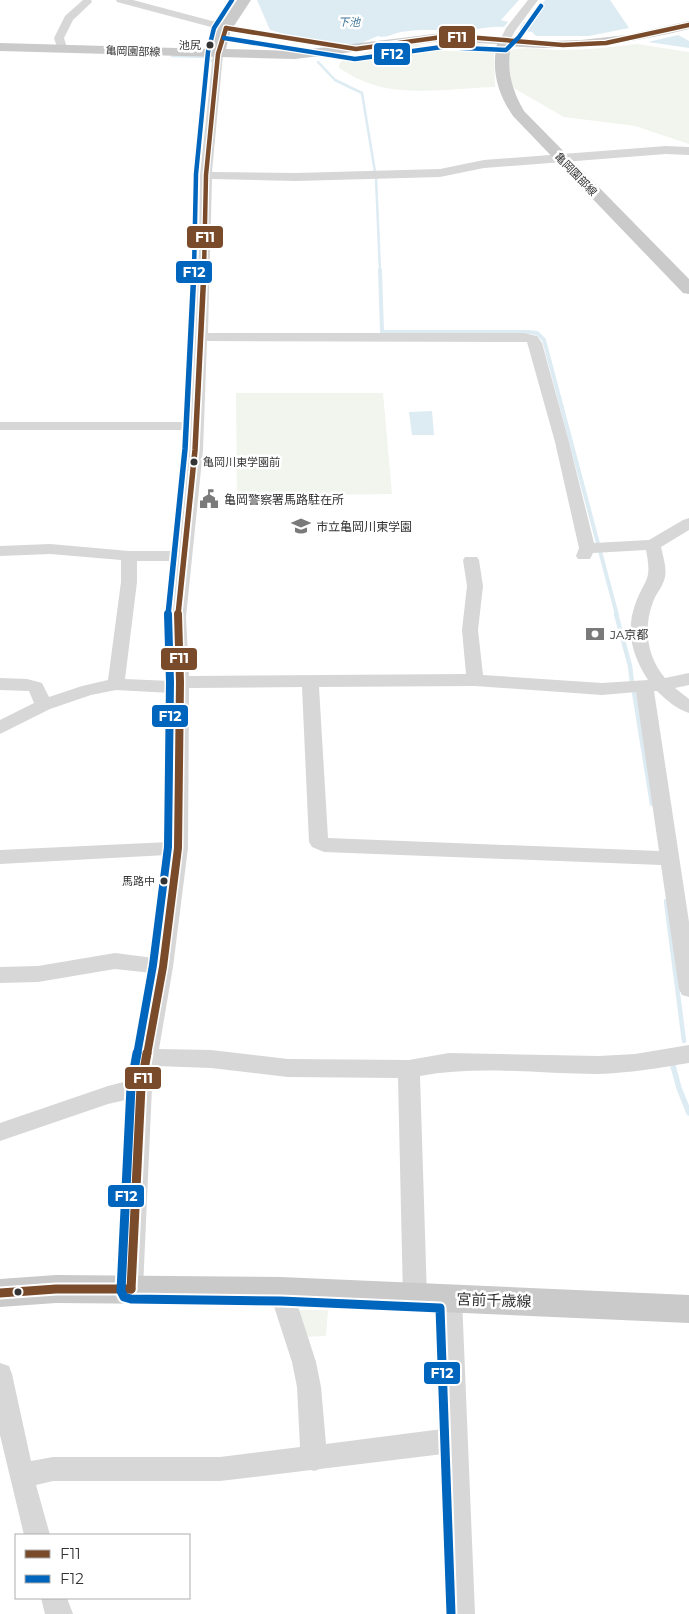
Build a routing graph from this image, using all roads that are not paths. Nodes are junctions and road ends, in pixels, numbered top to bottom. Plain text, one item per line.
1 (121, 0) edge
2 (244, 0) edge
3 (533, 0) edge
4 (87, 2) dead end
5 (516, 21) joint
6 (689, 25) edge
7 (226, 28) junction
8 (507, 35) junction
9 (0, 47) edge
10 (62, 48) junction
11 (356, 49) junction
12 (218, 54) junction
13 (689, 151) edge
14 (561, 158) junction
15 (206, 175) junction
16 (689, 289) edge
17 (200, 337) junction
18 (0, 426) edge
19 (195, 426) junction
20 (689, 523) edge
21 (653, 545) junction
22 (0, 551) edge
23 (129, 556) junction
24 (185, 556) junction
25 (471, 560) dead end
26 (689, 679) edge
27 (475, 680) junction
28 (310, 681) junction
29 (0, 684) edge
30 (116, 684) junction
31 (180, 684) junction
32 (652, 686) junction
33 (44, 706) junction
34 (689, 707) edge
35 (0, 728) edge
36 (178, 848) junction
37 (0, 857) edge
38 (663, 858) junction
39 (163, 967) junction
40 (0, 975) edge
41 (689, 989) edge
42 (689, 1054) edge
43 (146, 1057) junction
44 (409, 1069) junction
45 (141, 1087) junction
46 (0, 1132) edge
47 (131, 1289) junction
48 (281, 1291) junction
49 (0, 1293) edge
50 (415, 1297) junction
51 (450, 1298) junction
52 (689, 1309) edge
53 (0, 1374) edge
54 (455, 1440) junction
55 (314, 1459) junction
56 (21, 1475) junction
57 (37, 1534) edge
58 (54, 1599) edge
59 (59, 1614) edge
60 (461, 1614) edge

1 - 7 street
2 - 7 main road
3 - 5 street
4 - 10 street
5 - 8 street
6 - 8 main road, 亀岡園部線
7 - 11 street
7 - 12 main road
8 - 11 main road, 亀岡園部線
8 - 14 main road, 亀岡園部線
9 - 10 main road, 亀岡園部線
10 - 12 main road, 亀岡園部線
11 - 12 main road, 亀岡園部線
12 - 15 street
13 - 14 street
14 - 15 street
14 - 16 main road, 亀岡園部線
15 - 17 street
17 - 19 street
17 - 21 street
18 - 19 street
19 - 24 street
20 - 21 street
21 - 32 street
22 - 23 street
23 - 24 street
23 - 30 street
24 - 31 street
25 - 27 street
26 - 32 street
27 - 28 street
27 - 32 street
28 - 31 street
28 - 38 street
29 - 33 street
30 - 31 street
30 - 33 street
31 - 36 street
32 - 34 street
32 - 38 street
33 - 35 street
36 - 37 street
36 - 39 street
38 - 41 street
39 - 40 street
39 - 43 street
42 - 44 street
43 - 44 street
43 - 45 street
44 - 50 street
45 - 46 street
45 - 47 street
47 - 48 main road, 宮前千歳線
47 - 49 main road, 宮前千歳線
48 - 50 main road, 宮前千歳線
48 - 55 street
50 - 51 main road, 宮前千歳線
51 - 52 main road, 宮前千歳線
51 - 54 street
53 - 56 street
54 - 55 street
54 - 60 street
55 - 56 street
56 - 57 street
58 - 59 street

